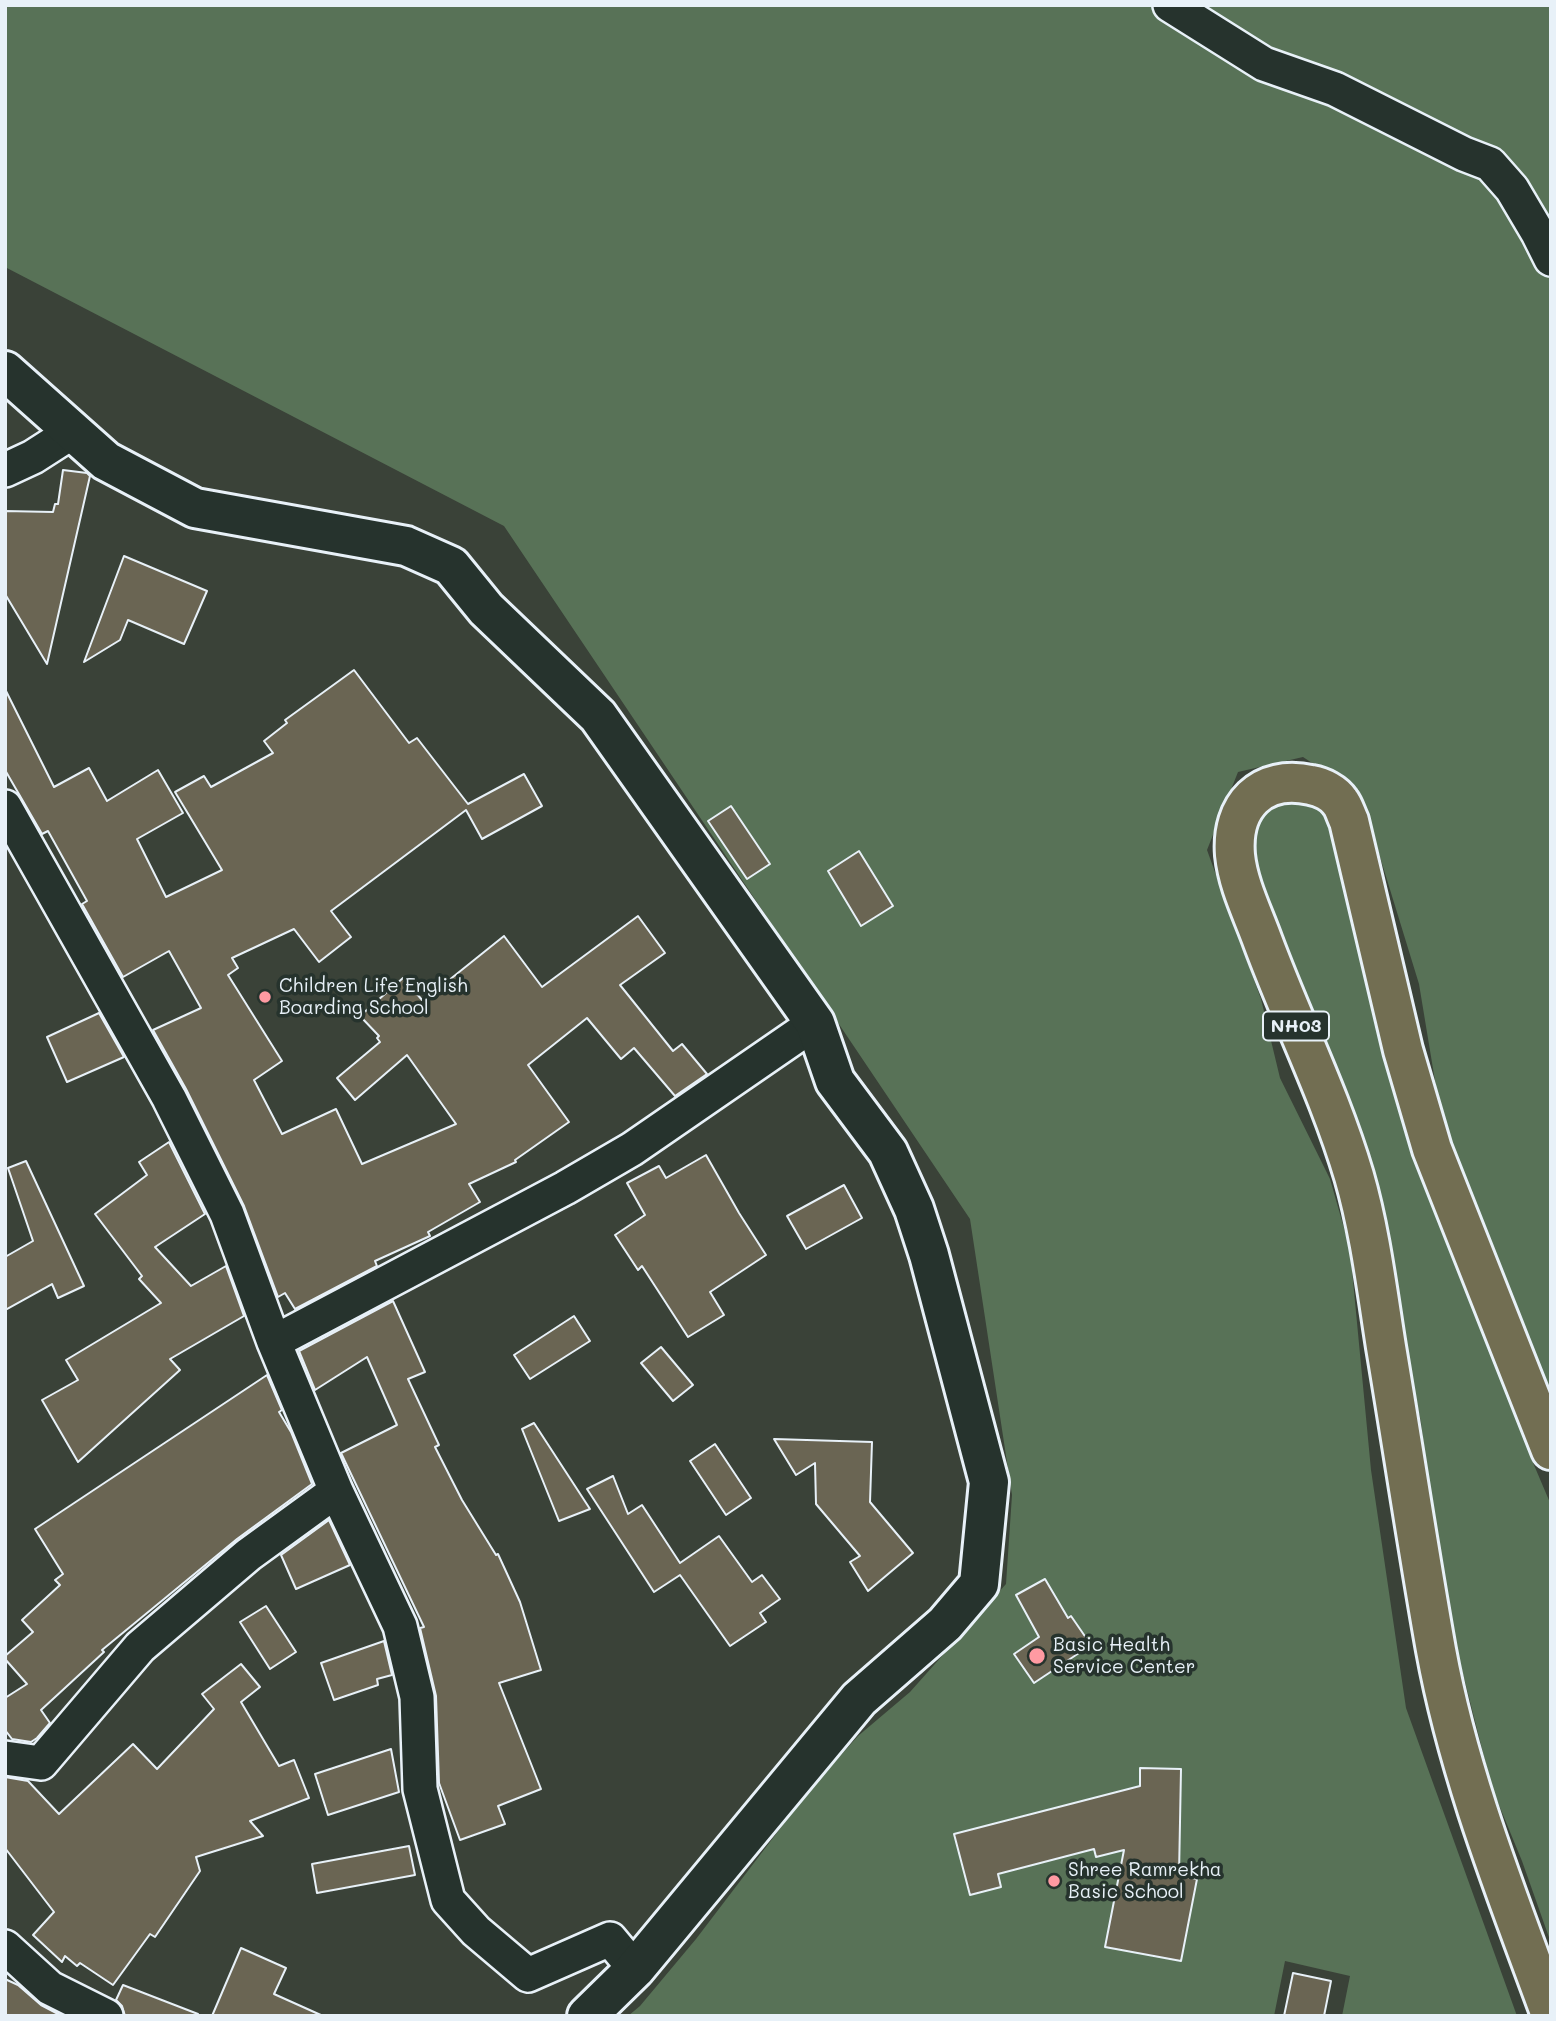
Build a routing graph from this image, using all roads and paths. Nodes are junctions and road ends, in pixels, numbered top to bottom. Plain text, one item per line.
1 (1170, 5) edge
2 (1551, 259) edge
3 (5, 371) edge
4 (72, 432) junction
5 (5, 470) edge
6 (5, 807) edge
7 (15, 847) edge
8 (815, 1023) junction
9 (274, 1342) junction
10 (1551, 1450) edge
11 (336, 1491) junction
12 (5, 1758) edge
13 (5, 1947) edge
14 (635, 1969) junction
15 (1551, 2015) edge
16 (106, 2016) edge
17 (587, 2016) edge

1 - 2 street
3 - 4 main road
4 - 5 street
4 - 8 main road
6 - 7 street
7 - 9 street
8 - 9 street
8 - 14 main road
9 - 11 street
10 - 15 main road, NH03
11 - 12 street
11 - 14 street
13 - 16 street
14 - 17 main road

